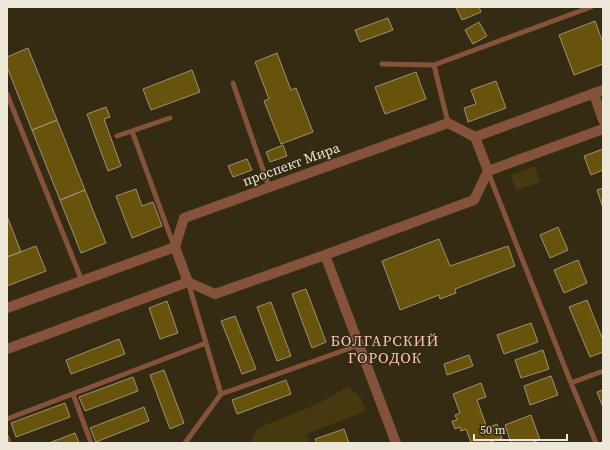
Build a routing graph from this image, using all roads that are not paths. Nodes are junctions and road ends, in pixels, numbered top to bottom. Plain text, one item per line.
1 (591, 7) edge
2 (382, 64) dead end
3 (434, 64) junction
4 (232, 83) dead end
5 (598, 92) edge
6 (7, 94) edge
7 (170, 118) dead end
8 (603, 120) edge
9 (448, 122) junction
10 (603, 129) edge
11 (132, 131) junction
12 (118, 136) dead end
13 (475, 137) junction
14 (488, 171) junction
15 (269, 187) junction
16 (175, 247) junction
17 (325, 255) junction
18 (82, 281) junction
19 (188, 282) junction
20 (7, 308) edge
21 (206, 343) junction
22 (359, 345) junction
23 (7, 349) edge
24 (603, 371) edge
25 (570, 383) junction
26 (73, 394) junction
27 (221, 394) junction
28 (7, 419) edge
29 (7, 437) edge
30 (9, 443) edge
31 (91, 443) edge
32 (185, 443) edge
33 (396, 443) edge
34 (596, 443) edge

1 - 3 lane
2 - 3 lane
3 - 9 lane
4 - 15 lane
5 - 8 street
5 - 13 street
6 - 18 lane
7 - 11 lane
9 - 13 street
9 - 15 street, проспект Мира
10 - 14 street
11 - 12 lane
11 - 16 lane
13 - 14 street
14 - 17 street
14 - 25 lane
15 - 16 street, проспект Мира
16 - 18 street
16 - 19 street
17 - 19 street
17 - 22 street
18 - 20 street
19 - 21 lane
19 - 23 street
21 - 26 lane
21 - 27 lane
22 - 27 lane
22 - 33 street
24 - 25 lane
25 - 34 lane
26 - 28 lane
26 - 31 lane
27 - 32 lane
29 - 30 lane

